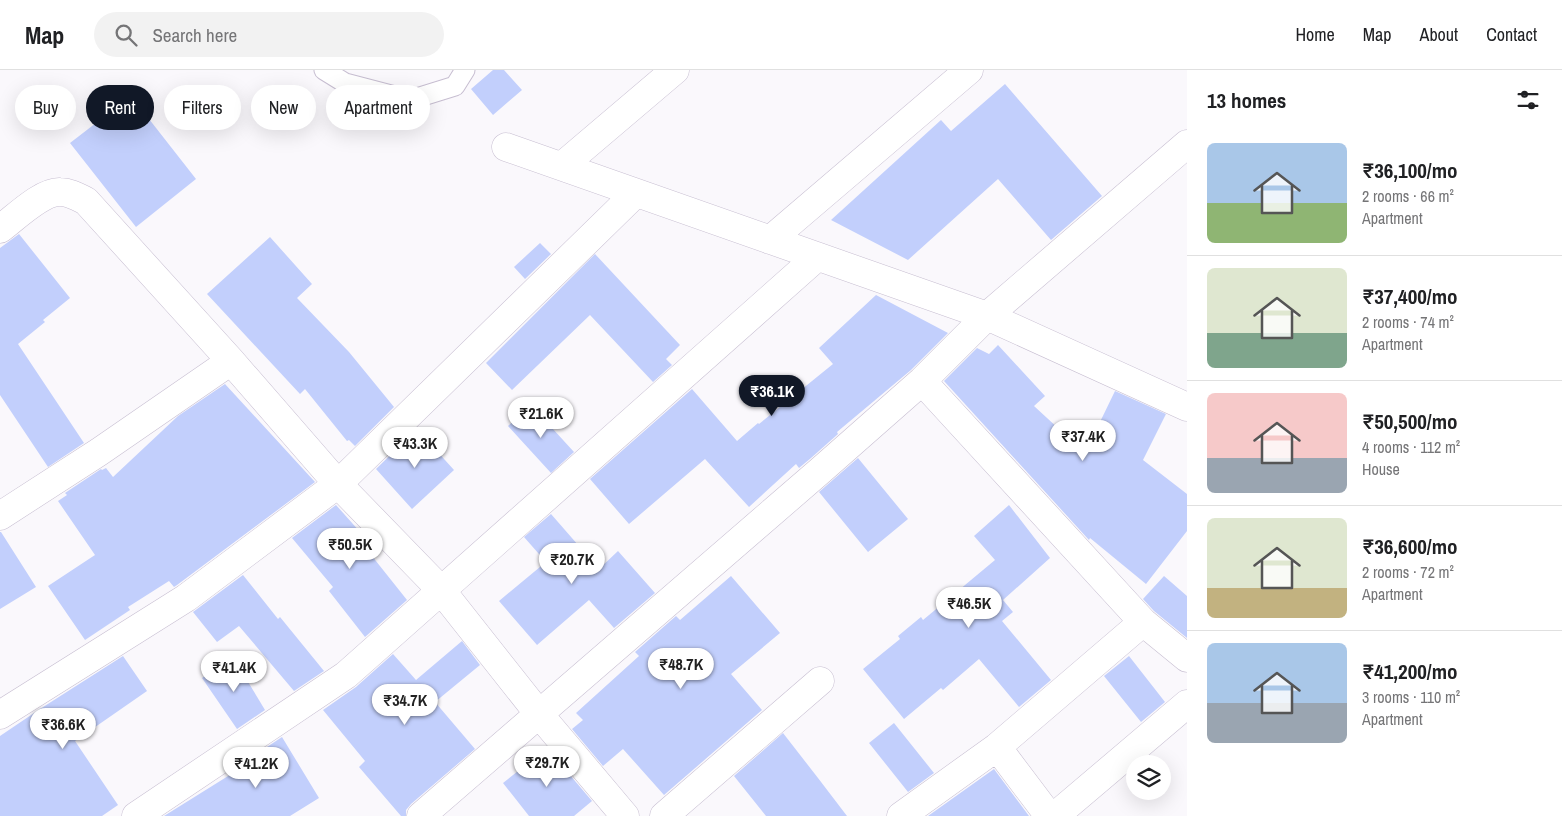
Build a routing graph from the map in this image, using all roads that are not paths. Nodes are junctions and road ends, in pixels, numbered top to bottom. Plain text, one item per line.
1 (324, 70) edge
2 (465, 70) edge
3 (675, 70) edge
4 (969, 70) edge
5 (1187, 144) edge
6 (506, 147) dead end
7 (562, 166) junction
8 (636, 193) junction
9 (0, 229) edge
10 (770, 240) junction
11 (817, 256) junction
12 (987, 316) junction
13 (232, 361) junction
14 (922, 381) junction
15 (1187, 408) edge
16 (338, 484) junction
17 (0, 516) edge
18 (441, 590) junction
19 (1143, 622) junction
20 (1187, 658) edge
21 (820, 681) dead end
22 (1187, 704) edge
23 (539, 714) junction
24 (0, 715) edge
25 (997, 747) junction
26 (426, 815) edge
27 (136, 816) edge
28 (625, 816) edge
29 (664, 816) edge
30 (901, 816) edge
31 (1049, 816) edge
32 (1055, 816) edge

1 - 2 lane
3 - 7 street
4 - 10 street
5 - 12 street
6 - 7 street
7 - 8 street
8 - 10 street
8 - 16 street
9 - 13 street
10 - 11 street
11 - 12 street
11 - 18 street
12 - 14 street
12 - 15 street
13 - 16 street
13 - 17 street
14 - 19 street
14 - 23 street
16 - 18 street
16 - 24 street
18 - 23 street
18 - 27 street
19 - 20 street
19 - 25 street
21 - 29 street
22 - 32 street
23 - 26 street
23 - 28 street
25 - 30 street
25 - 31 street

